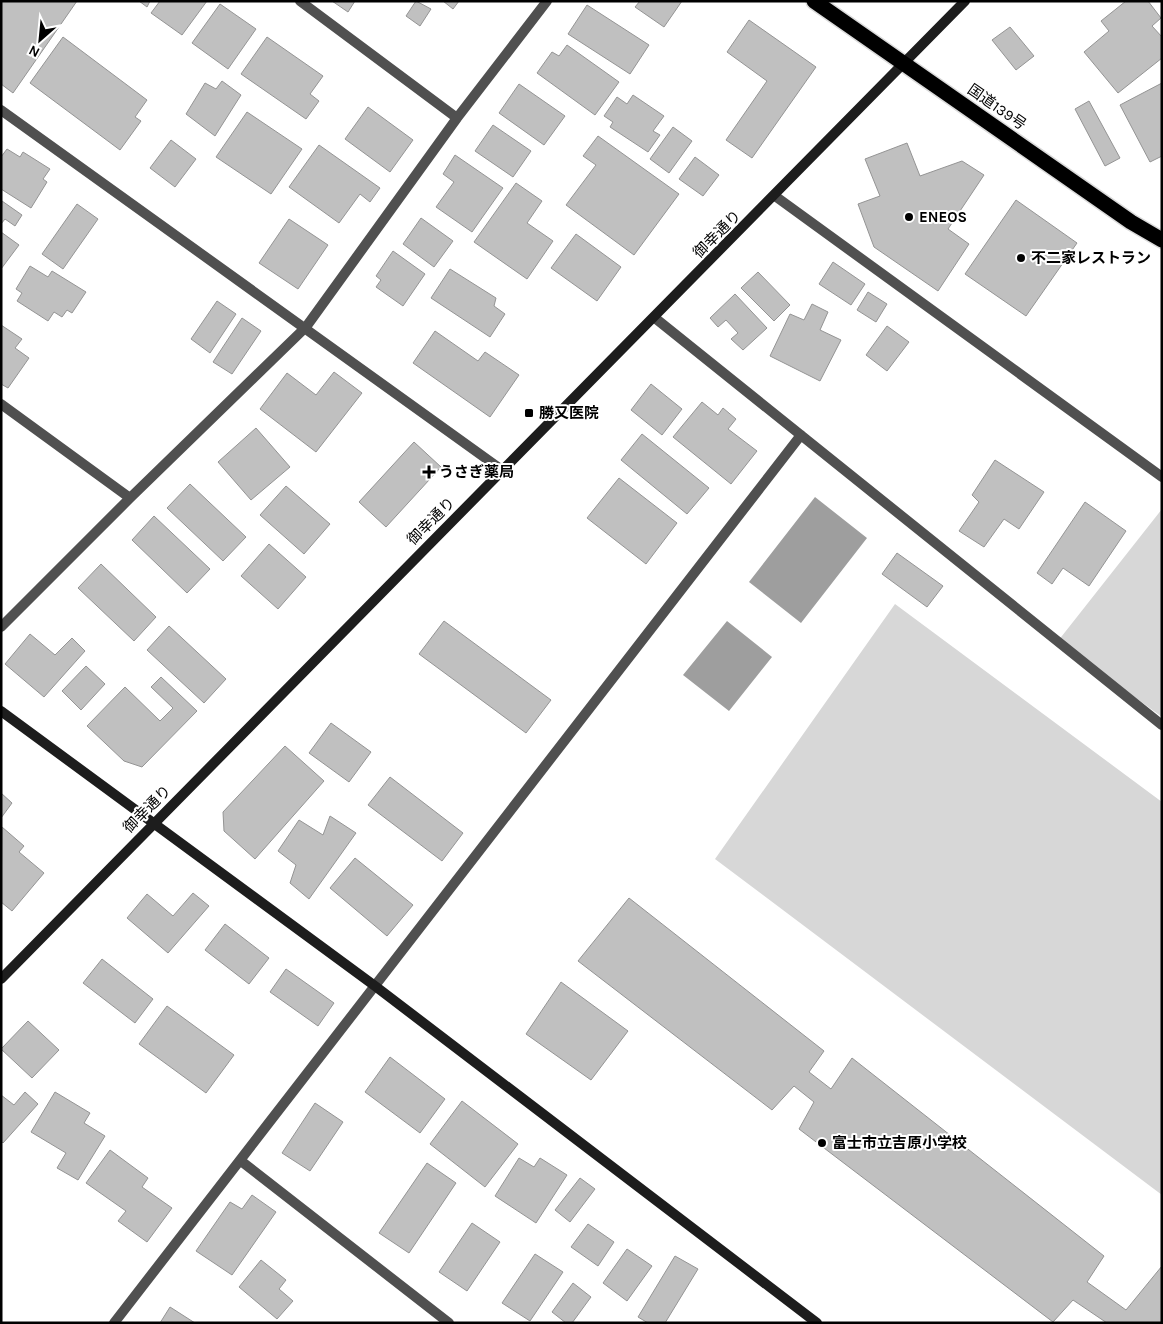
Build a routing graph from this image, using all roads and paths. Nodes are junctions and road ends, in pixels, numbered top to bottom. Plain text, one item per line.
1 (300, 1) edge
2 (547, 1) edge
3 (814, 1) edge
4 (965, 1) edge
5 (904, 64) junction
6 (1, 110) edge
7 (458, 118) junction
8 (775, 196) junction
9 (1162, 240) edge
10 (655, 318) junction
11 (306, 327) junction
12 (1, 404) edge
13 (801, 435) junction
14 (502, 470) junction
15 (1162, 477) edge
16 (130, 498) junction
17 (1, 627) edge
18 (1, 711) edge
19 (1162, 725) edge
20 (153, 824) junction
21 (1, 979) edge
22 (375, 986) junction
23 (240, 1161) junction
24 (114, 1323) edge
25 (449, 1323) edge
26 (817, 1323) edge

1 - 7 street
2 - 7 street
3 - 5 highway, 国道139号
4 - 5 street, 御幸通り
5 - 8 street, 御幸通り
5 - 9 highway, 国道139号
6 - 11 street
7 - 11 street
8 - 10 street, 御幸通り
8 - 15 street
10 - 13 street
10 - 14 street, 御幸通り
11 - 14 street
11 - 16 street
12 - 16 street
13 - 19 street
13 - 22 street
14 - 20 street, 御幸通り
16 - 17 street
18 - 20 street
20 - 21 street, 御幸通り
20 - 22 street
22 - 23 street
22 - 26 street
23 - 24 street
23 - 25 street

